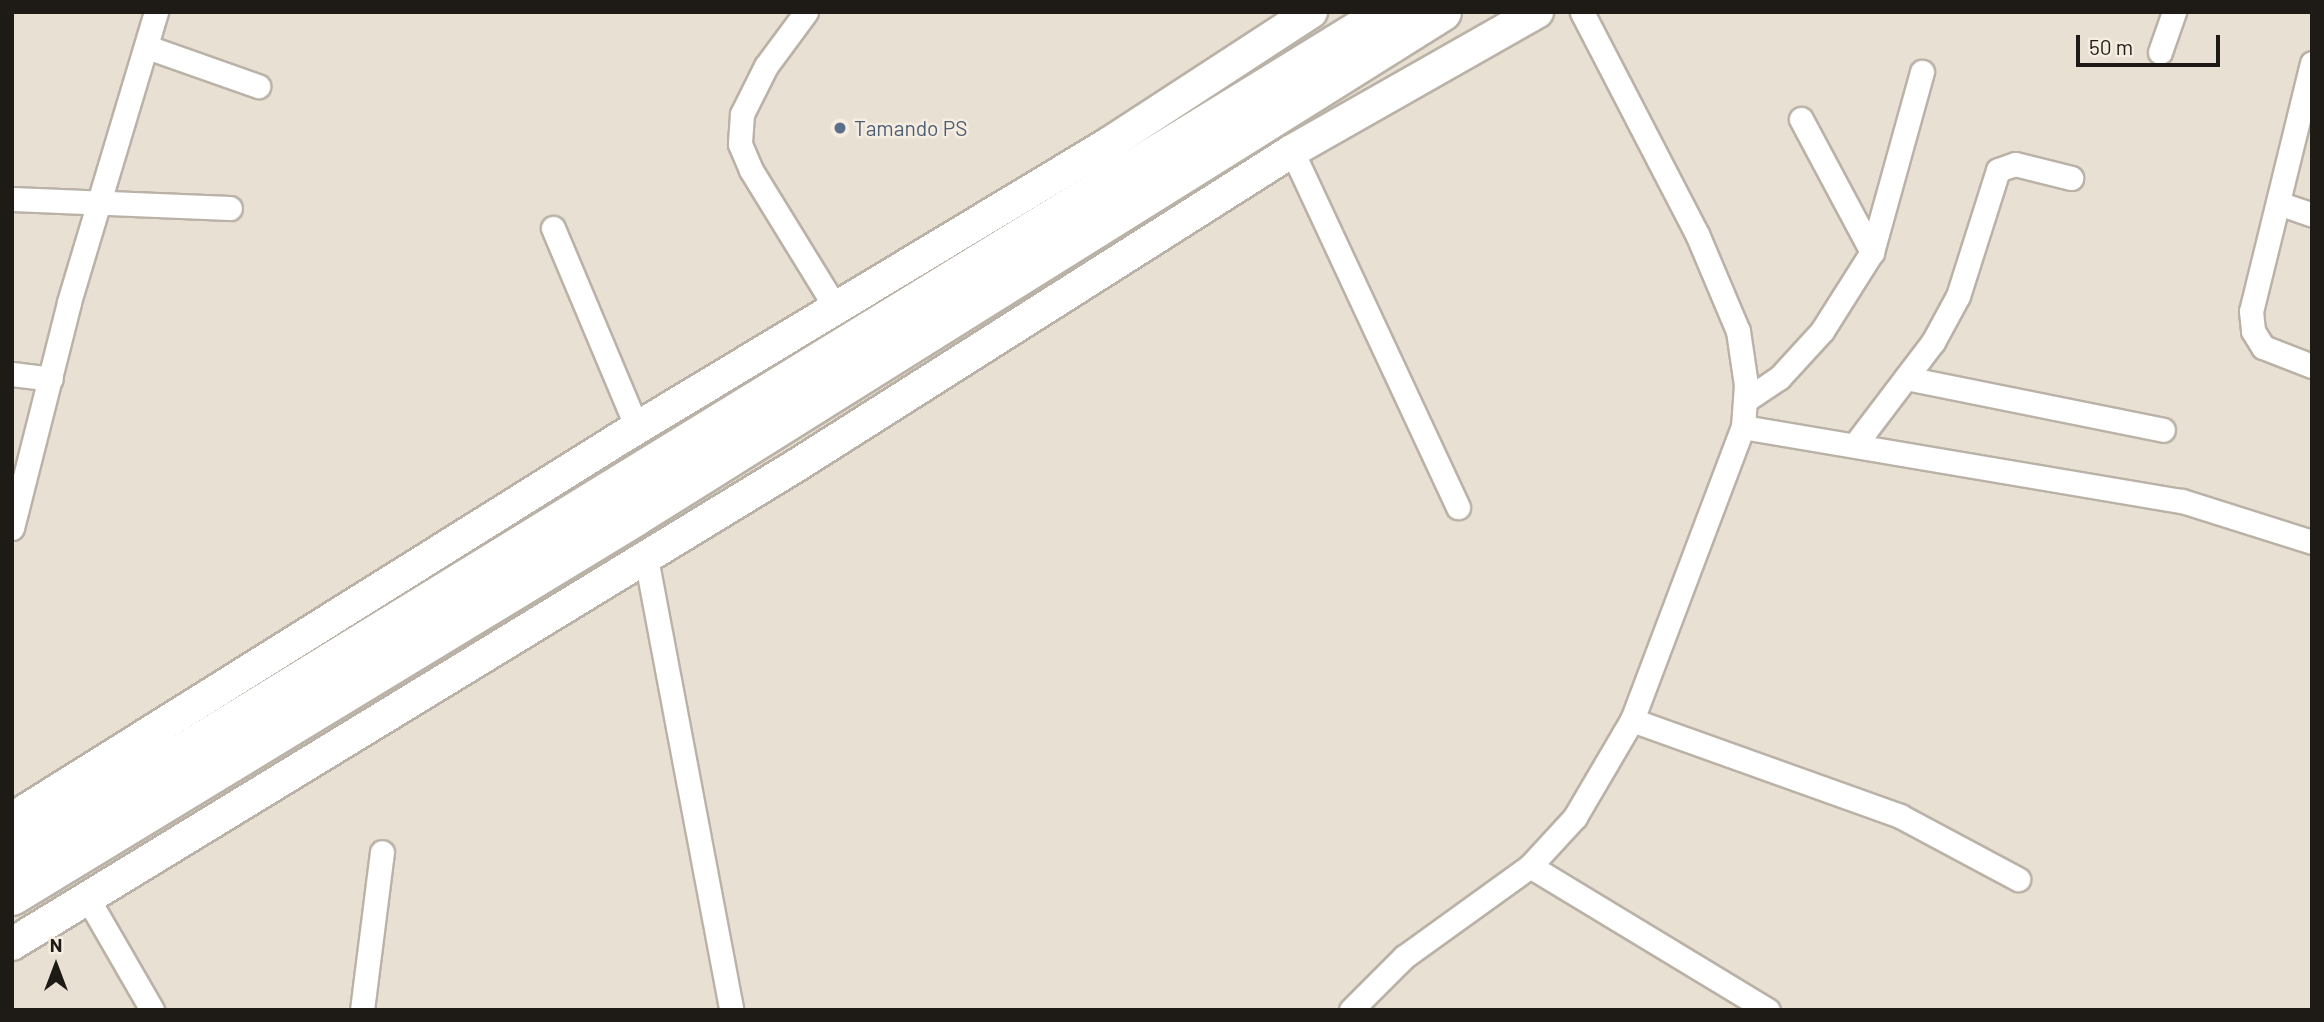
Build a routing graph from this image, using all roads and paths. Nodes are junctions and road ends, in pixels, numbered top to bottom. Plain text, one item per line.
1 (156, 12) edge
2 (806, 12) edge
3 (1311, 12) edge
4 (1390, 12) edge
5 (1442, 12) edge
6 (1537, 12) edge
7 (1582, 12) edge
8 (2174, 12) edge
9 (147, 47) junction
10 (2160, 52) dead end
11 (1922, 72) dead end
12 (2310, 72) edge
13 (258, 86) dead end
14 (1801, 119) dead end
15 (1293, 151) junction
16 (2071, 178) dead end
17 (12, 199) edge
18 (100, 203) junction
19 (2278, 203) junction
20 (230, 208) dead end
21 (2312, 215) edge
22 (553, 228) dead end
23 (1872, 252) junction
24 (836, 308) junction
25 (2312, 366) edge
26 (12, 374) edge
27 (1906, 378) junction
28 (51, 379) junction
29 (1746, 400) junction
30 (1744, 427) junction
31 (637, 428) junction
32 (2163, 430) dead end
33 (1857, 442) junction
34 (1458, 507) dead end
35 (12, 528) edge
36 (2312, 542) edge
37 (646, 558) junction
38 (1632, 720) junction
39 (12, 819) edge
40 (382, 852) dead end
41 (12, 858) edge
42 (1530, 866) junction
43 (2018, 879) dead end
44 (12, 896) edge
45 (88, 899) junction
46 (12, 944) edge
47 (1354, 1009) edge
48 (152, 1010) edge
49 (362, 1010) edge
50 (731, 1010) edge
51 (1768, 1010) edge

1 - 9 street
2 - 24 street
3 - 24 street
4 - 41 highway
5 - 44 highway
6 - 15 street
7 - 29 street
8 - 10 street
9 - 13 street
9 - 18 street
11 - 23 street
12 - 19 street
14 - 23 street
15 - 34 street
15 - 37 street
16 - 27 street
17 - 18 street
18 - 20 street
18 - 28 street
19 - 21 street
19 - 25 street
22 - 31 street
23 - 29 street
24 - 31 street
26 - 28 street
27 - 32 street
27 - 33 street
28 - 35 street
29 - 30 street
30 - 33 street
30 - 38 street
31 - 39 street
33 - 36 street
37 - 45 street
37 - 50 street
38 - 42 street
38 - 43 street
40 - 49 street
42 - 47 street
42 - 51 street
45 - 46 street
45 - 48 street

